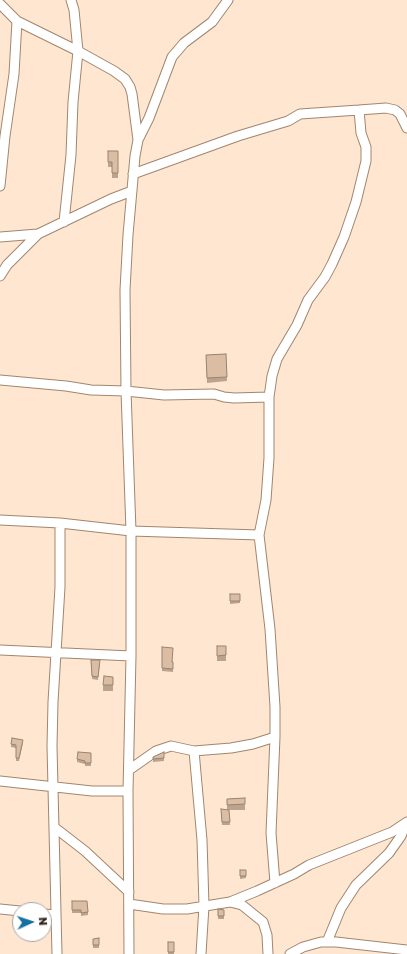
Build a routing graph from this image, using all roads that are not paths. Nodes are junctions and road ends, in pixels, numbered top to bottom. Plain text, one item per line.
1 (71, 0) edge
2 (228, 0) edge
3 (0, 4) edge
4 (17, 22) junction
5 (78, 51) junction
6 (359, 110) junction
7 (407, 128) edge
8 (138, 140) junction
9 (133, 174) junction
10 (0, 186) edge
11 (132, 192) junction
12 (64, 222) junction
13 (38, 234) junction
14 (0, 237) edge
15 (0, 276) edge
16 (0, 380) edge
17 (126, 391) junction
18 (268, 397) junction
19 (0, 520) edge
20 (60, 523) junction
21 (131, 530) junction
22 (259, 535) junction
23 (0, 650) edge
24 (57, 652) junction
25 (131, 656) junction
26 (276, 736) junction
27 (194, 751) junction
28 (129, 770) junction
29 (0, 781) edge
30 (53, 786) junction
31 (128, 791) junction
32 (407, 822) edge
33 (54, 827) junction
34 (275, 883) junction
35 (129, 892) junction
36 (230, 902) junction
37 (129, 904) junction
38 (204, 906) junction
39 (0, 909) edge
40 (12, 911) edge
41 (52, 915) edge
42 (56, 915) junction
43 (327, 942) junction
44 (407, 950) edge
45 (57, 954) edge
46 (129, 954) edge
47 (201, 954) edge
48 (268, 954) edge
49 (290, 954) edge

1 - 5 street
2 - 8 street
3 - 4 street
4 - 5 street
4 - 10 street
5 - 8 street
5 - 12 street
6 - 7 street
6 - 9 street
6 - 18 street
8 - 9 street
9 - 11 street
11 - 12 street
11 - 17 street
12 - 13 street
13 - 14 street
13 - 15 street
16 - 17 street
17 - 18 street
17 - 21 street
18 - 22 street
19 - 20 street
20 - 21 street
20 - 24 street
21 - 22 street
21 - 25 street
22 - 26 street
23 - 24 street
24 - 25 street
24 - 30 street
25 - 28 street
26 - 27 street
26 - 34 street
27 - 28 street
27 - 38 street
28 - 31 street
29 - 30 street
30 - 31 street
30 - 33 street
31 - 35 street
32 - 34 street
32 - 43 street
33 - 35 street
33 - 42 street
34 - 36 street
35 - 37 street
36 - 38 street
36 - 48 street
37 - 38 street
37 - 46 street
38 - 47 street
39 - 40 street
41 - 42 street
42 - 45 street
43 - 44 street
43 - 49 street

